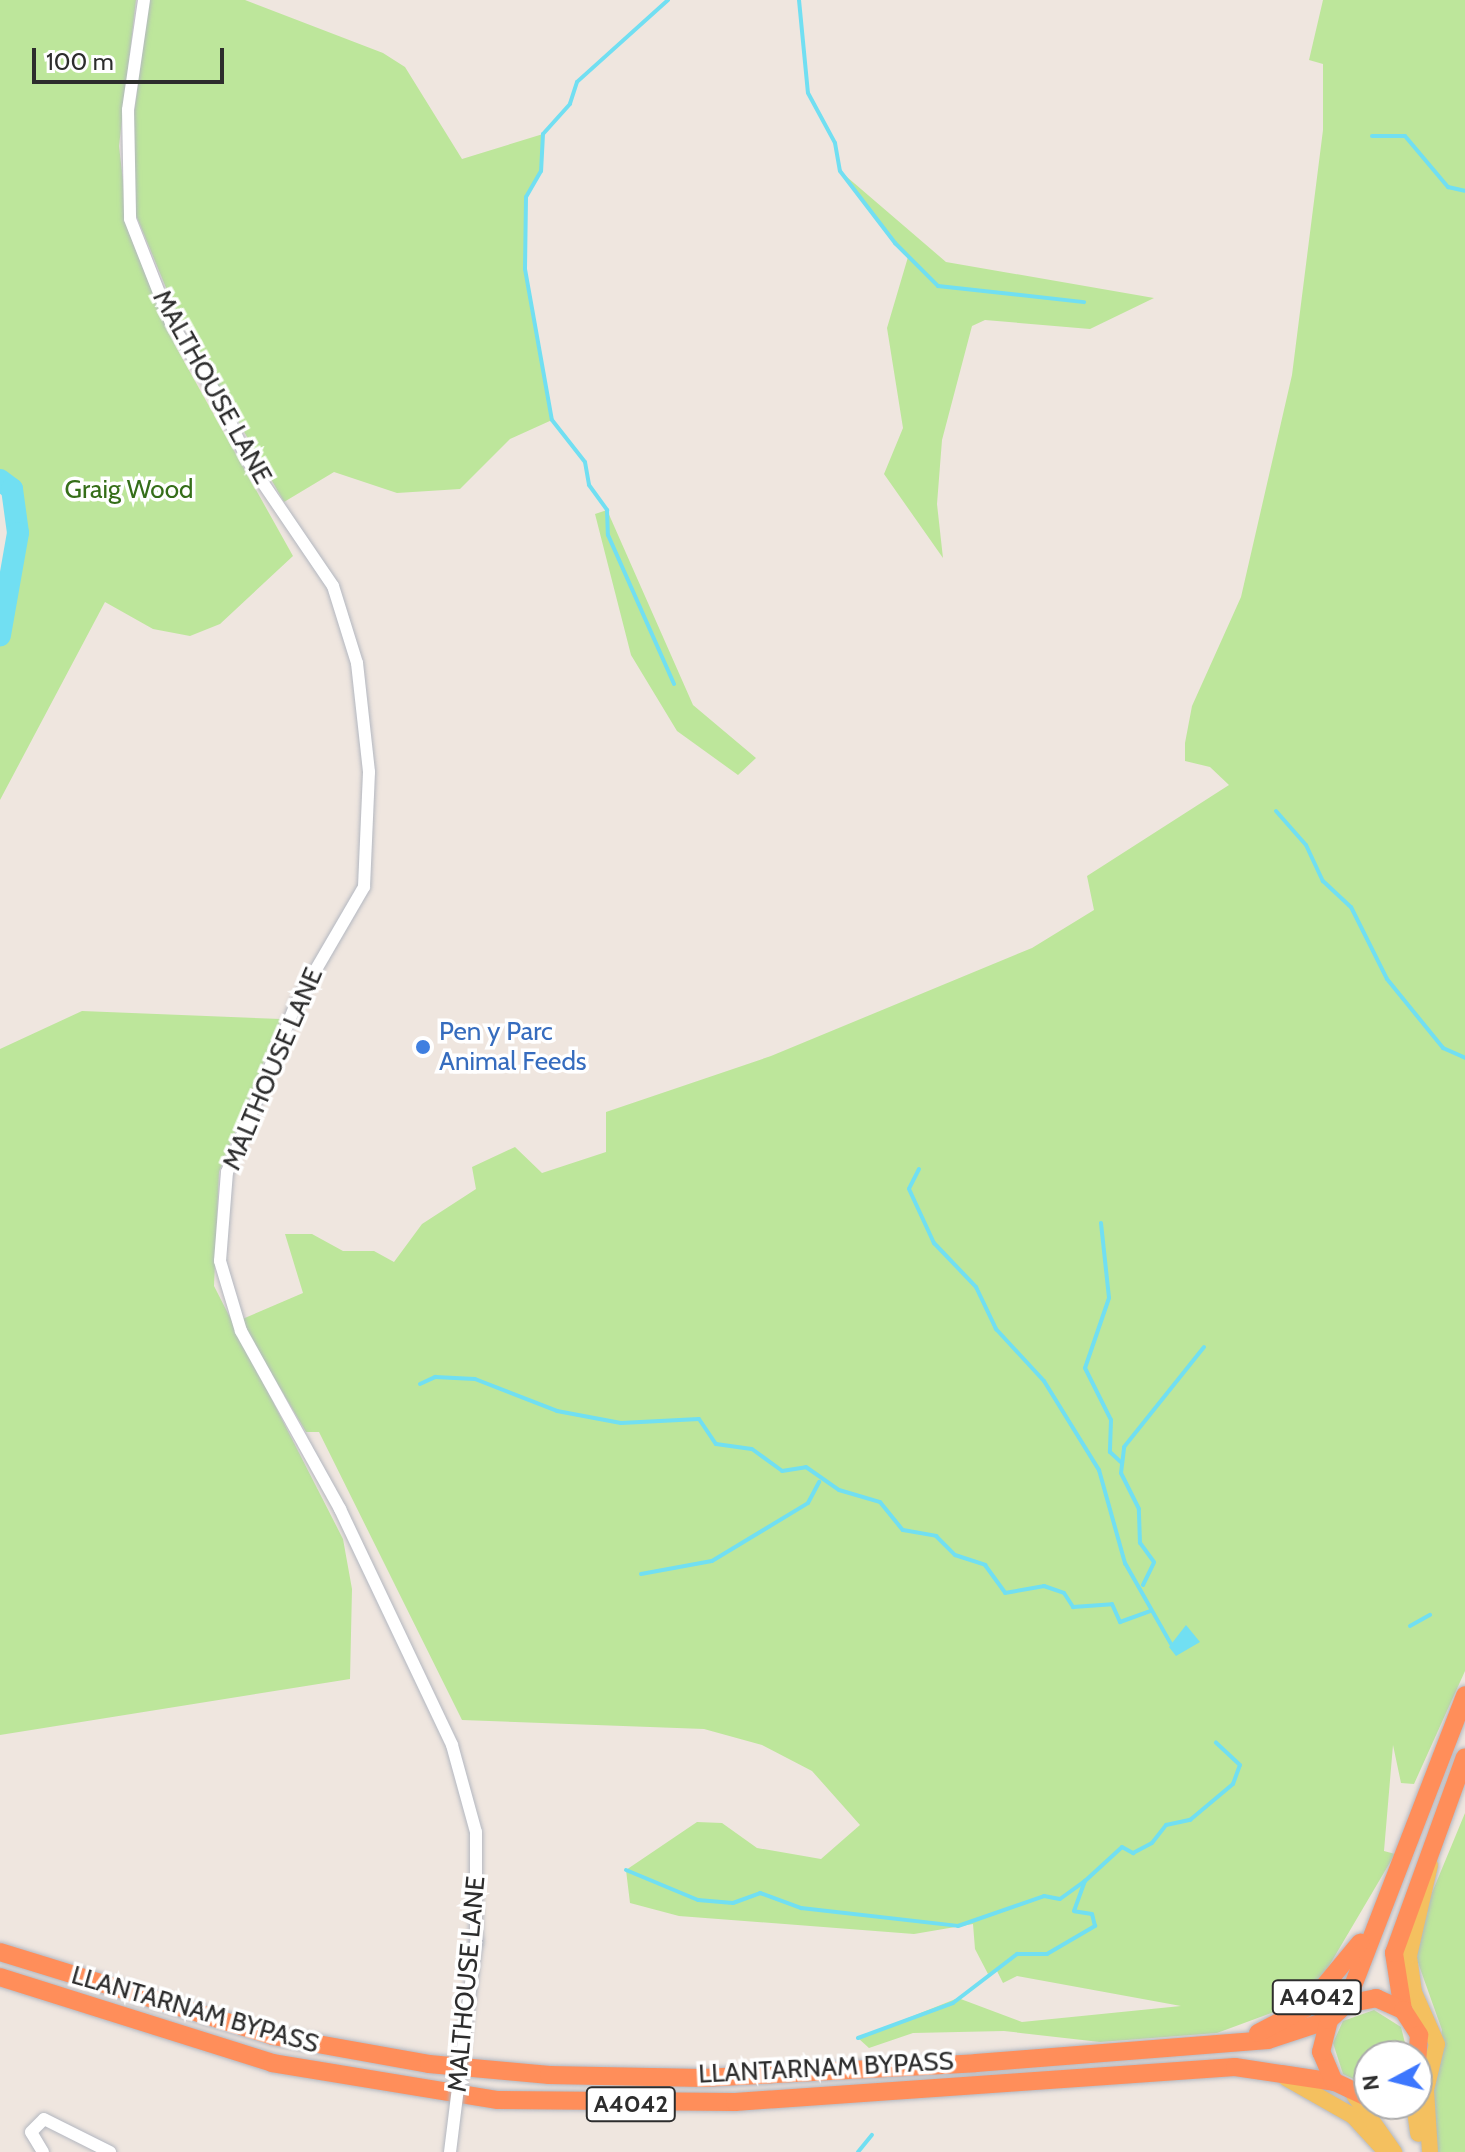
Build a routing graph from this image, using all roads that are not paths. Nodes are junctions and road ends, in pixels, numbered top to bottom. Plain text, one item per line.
1 (144, 0) edge
2 (1465, 1695) edge
3 (1465, 1757) edge
4 (1431, 1852) junction
5 (1380, 1915) junction
6 (0, 1952) edge
7 (0, 1977) edge
8 (1346, 2004) junction
9 (1403, 2010) junction
10 (1329, 2020) junction
11 (1419, 2040) edge
12 (1226, 2045) junction
13 (1277, 2074) junction
14 (1334, 2082) junction
15 (1353, 2092) edge
16 (1375, 2120) edge
17 (1417, 2120) edge
18 (43, 2152) edge
19 (110, 2152) edge
20 (450, 2152) edge
21 (1386, 2152) edge
22 (1394, 2152) edge
23 (1423, 2152) edge
24 (1430, 2152) edge

1 - 20 street, MALTHOUSE LANE, bridge
2 - 5 highway, A4042
3 - 4 highway, A4042
4 - 9 highway, A4042
4 - 24 main road
5 - 8 highway, A4042
5 - 12 highway, A4042
6 - 12 highway, LLANTARNAM BYPASS / A4042
7 - 13 highway, LLANTARNAM BYPASS / A4042
8 - 9 highway
8 - 10 highway
9 - 11 highway
10 - 12 highway, LLANTARNAM BYPASS / A4042
10 - 14 highway
13 - 14 highway, LLANTARNAM BYPASS / A4042
13 - 21 main road
14 - 15 highway
16 - 22 main road
17 - 23 main road
18 - 19 street

